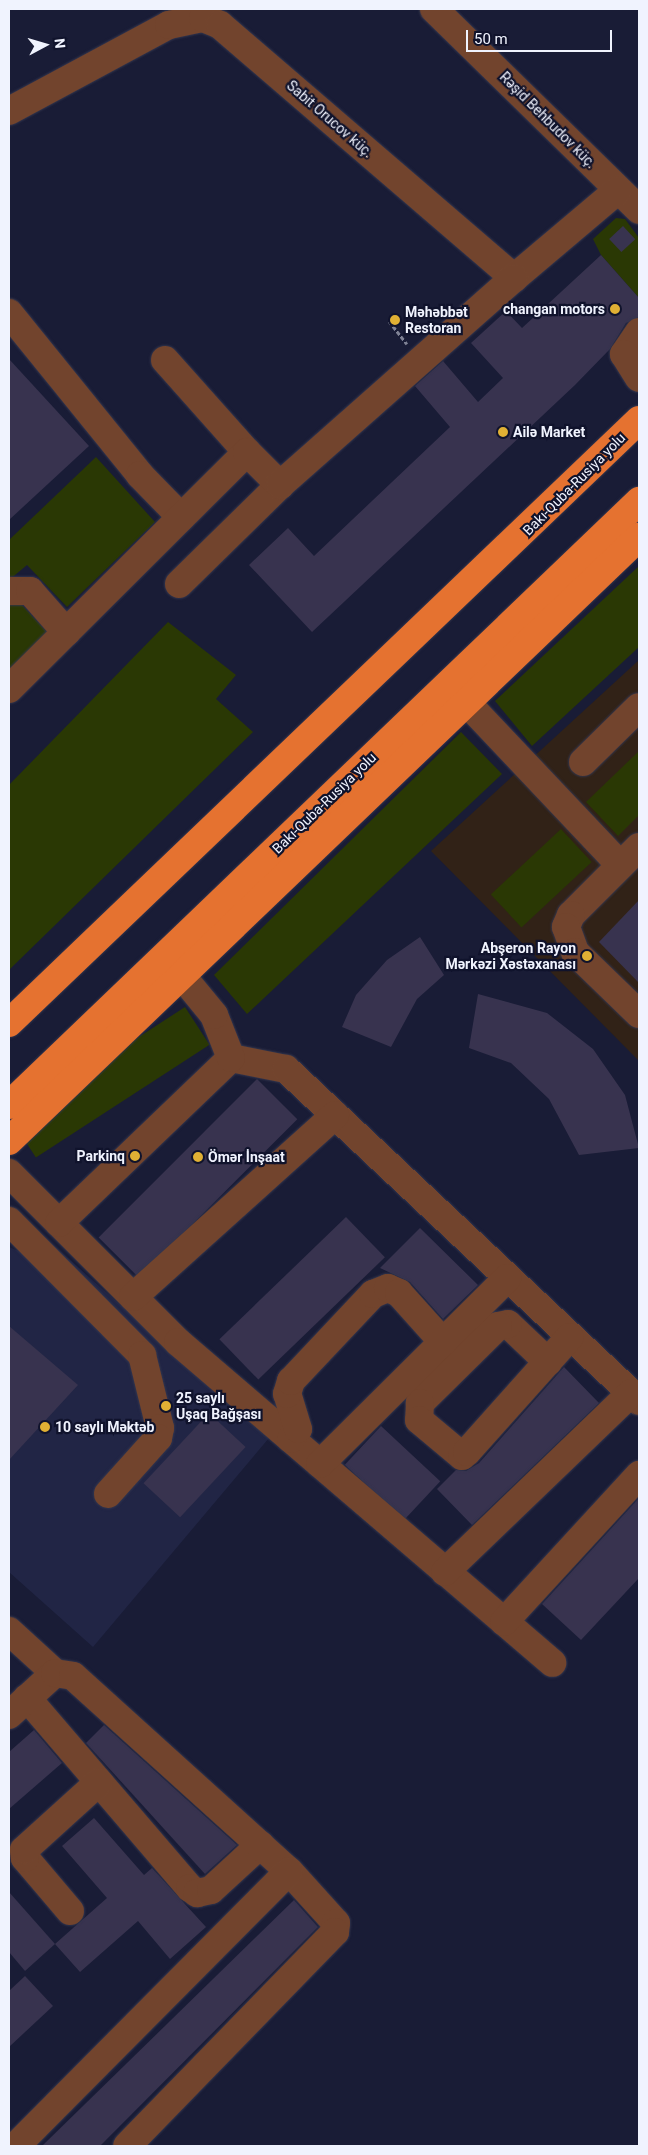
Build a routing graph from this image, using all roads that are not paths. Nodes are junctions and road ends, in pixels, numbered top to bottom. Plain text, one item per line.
1 (434, 9) edge
2 (163, 17) edge
3 (9, 111) edge
4 (618, 190) junction
5 (639, 210) edge
6 (514, 278) junction
7 (9, 313) edge
8 (639, 332) edge
9 (165, 360) dead end
10 (639, 378) edge
11 (639, 420) edge
12 (248, 452) junction
13 (280, 485) junction
14 (639, 501) edge
15 (181, 517) junction
16 (639, 537) edge
17 (179, 584) dead end
18 (9, 591) edge
19 (66, 632) junction
20 (9, 689) edge
21 (468, 704) junction
22 (639, 707) edge
23 (583, 762) dead end
24 (630, 856) edge
25 (182, 976) junction
26 (639, 1014) edge
27 (9, 1023) edge
28 (231, 1058) junction
29 (9, 1105) edge
30 (334, 1115) junction
31 (9, 1141) edge
32 (9, 1173) edge
33 (9, 1221) edge
34 (59, 1223) junction
35 (507, 1278) junction
36 (134, 1297) junction
37 (570, 1337) junction
38 (443, 1342) junction
39 (548, 1362) junction
40 (635, 1397) edge
41 (291, 1439) junction
42 (320, 1464) junction
43 (639, 1475) edge
44 (108, 1494) dead end
45 (445, 1572) junction
46 (504, 1622) junction
47 (9, 1631) edge
48 (552, 1663) dead end
49 (55, 1673) junction
50 (18, 1707) edge
51 (99, 1782) junction
52 (260, 1844) junction
53 (289, 1871) junction
54 (70, 1910) dead end
55 (16, 2146) edge
56 (127, 2146) edge

1 - 4 street, Rəşid Behbudov küç.
2 - 3 street, Sabit Orucov küç.
2 - 6 street, Sabit Orucov küç.
4 - 5 street, Rəşid Behbudov küç.
4 - 6 street
6 - 13 street
7 - 15 street
8 - 10 street
9 - 12 street
11 - 27 highway, Bakı-Quba-Rusiya yolu
12 - 13 street
12 - 15 street
13 - 17 street
14 - 29 highway, Bakı-Quba-Rusiya yolu
15 - 19 street
16 - 21 highway
18 - 19 street
19 - 20 street
21 - 24 street
21 - 25 highway
22 - 23 street
24 - 26 street
25 - 28 street
25 - 31 highway
28 - 30 street
28 - 34 street
30 - 35 street
30 - 36 street
32 - 34 street
33 - 44 street
34 - 36 street
35 - 37 street
35 - 38 street
36 - 41 street
37 - 39 street
37 - 40 street
38 - 41 street
38 - 42 street
39 - 39 street
40 - 45 street
41 - 42 street
42 - 45 street
43 - 46 street
45 - 46 street
46 - 48 street
47 - 49 street
49 - 50 street
49 - 52 street
50 - 51 street
51 - 52 street
51 - 54 street
52 - 53 street
53 - 55 street
53 - 56 street

